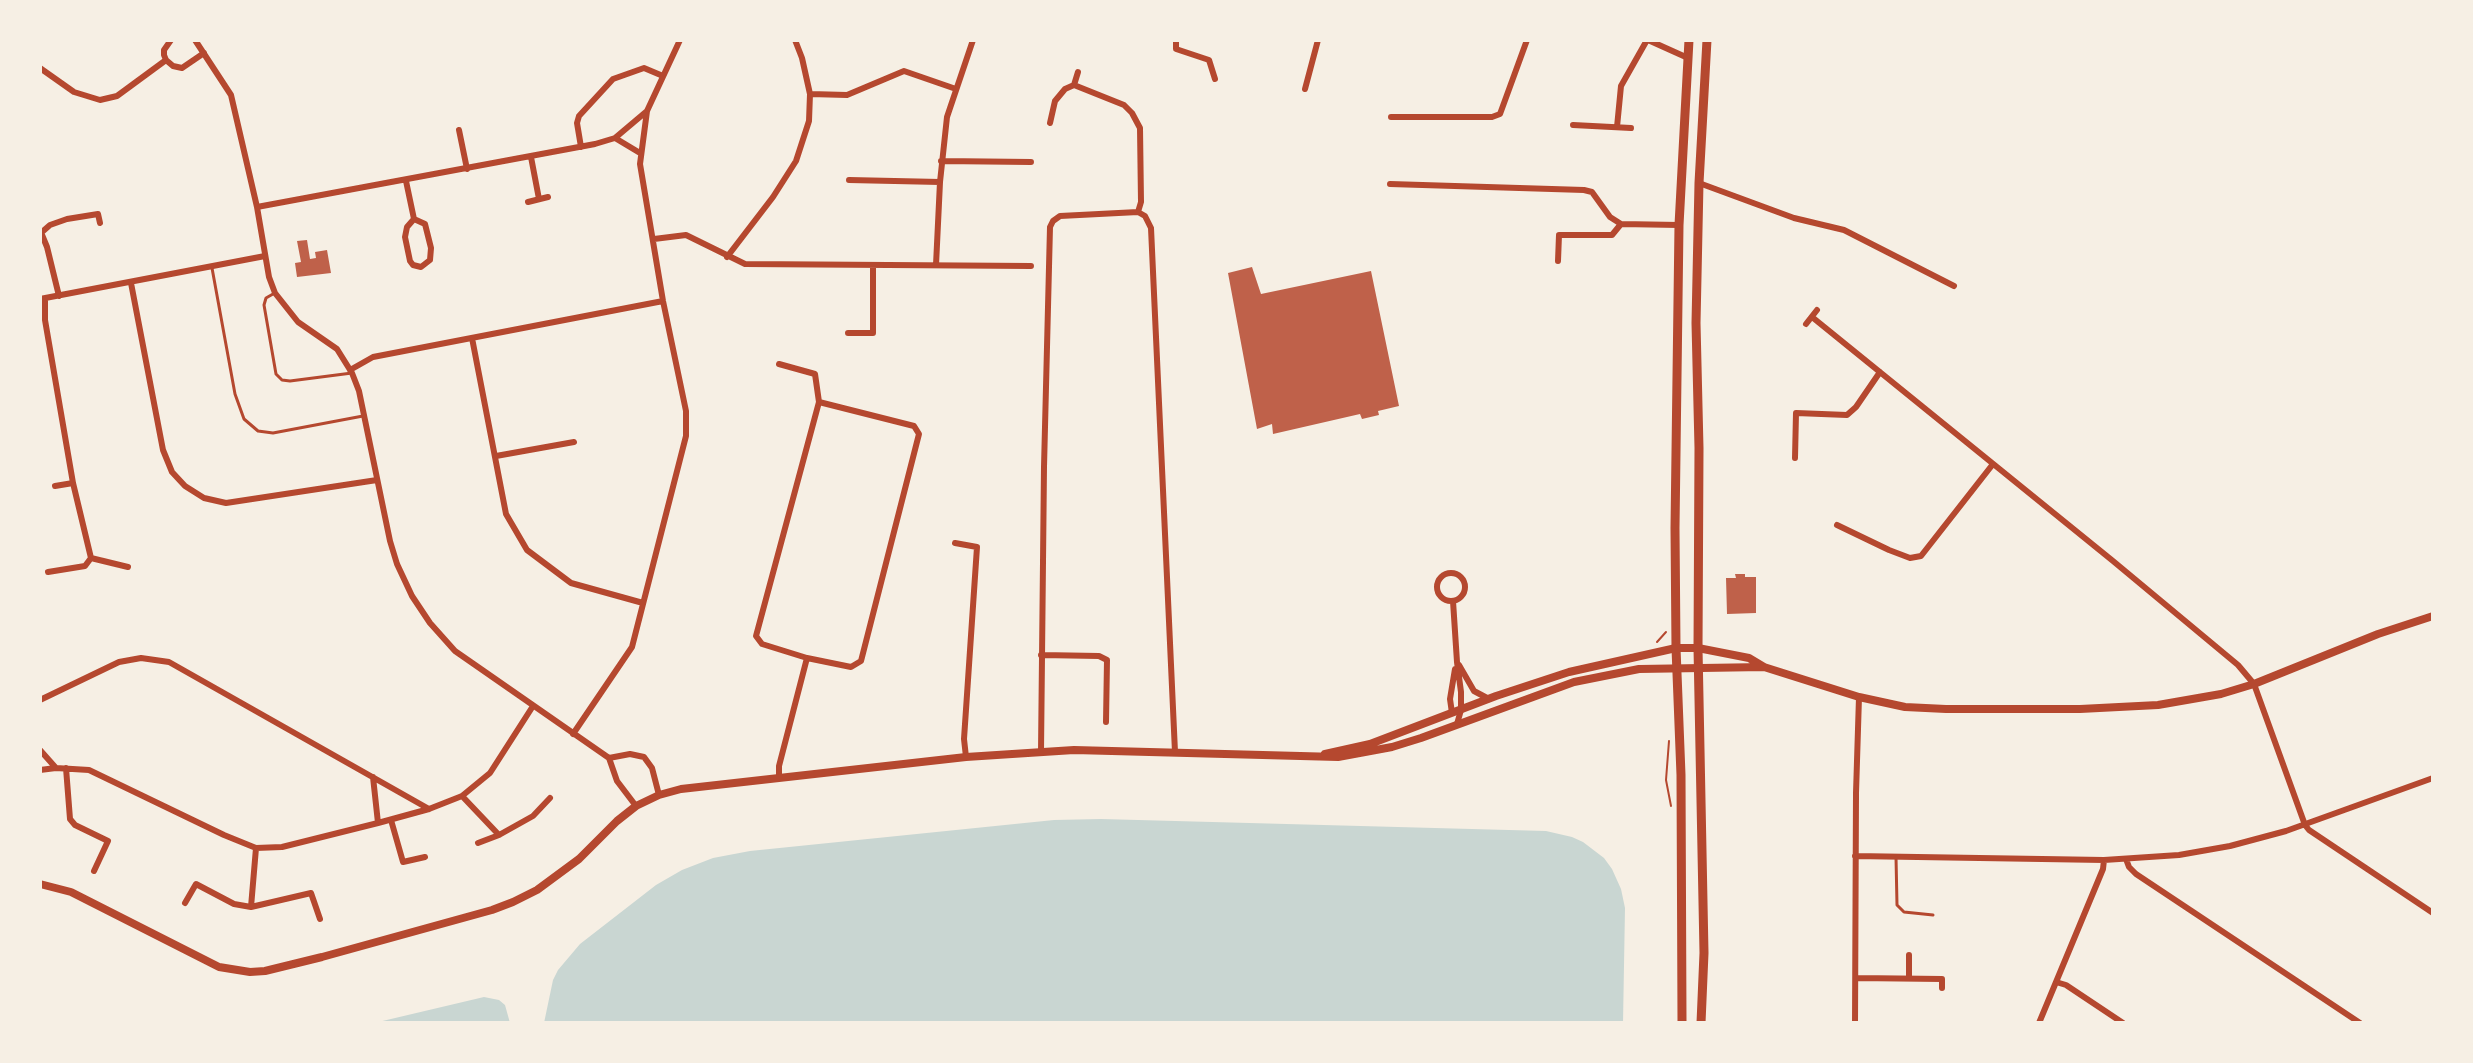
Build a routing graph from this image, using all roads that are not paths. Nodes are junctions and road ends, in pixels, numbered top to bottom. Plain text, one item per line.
1 (171, 40) edge
2 (195, 40) edge
3 (680, 40) edge
4 (795, 40) edge
5 (973, 40) edge
6 (1176, 40) edge
7 (1318, 40) edge
8 (1527, 40) edge
9 (1648, 40) edge
10 (1689, 40) edge
11 (1707, 40) edge
12 (204, 53) junction
13 (1688, 58) junction
14 (166, 60) junction
15 (40, 68) edge
16 (1078, 72) dead end
17 (663, 76) junction
18 (1215, 79) dead end
19 (1074, 85) junction
20 (956, 89) junction
21 (1305, 89) dead end
22 (810, 94) junction
23 (647, 111) junction
24 (1391, 117) dead end
25 (1050, 123) dead end
26 (1573, 125) dead end
27 (1617, 127) junction
28 (1631, 128) dead end
29 (459, 130) dead end
30 (615, 138) junction
31 (581, 147) junction
32 (640, 153) junction
33 (531, 157) junction
34 (941, 161) junction
35 (1031, 162) dead end
36 (467, 169) junction
37 (849, 180) dead end
38 (406, 181) junction
39 (940, 182) junction
40 (1699, 183) junction
41 (1390, 184) dead end
42 (548, 197) dead end
43 (539, 199) junction
44 (528, 202) dead end
45 (257, 207) junction
46 (1138, 212) junction
47 (414, 219) junction
48 (100, 223) dead end
49 (1621, 224) junction
50 (1679, 225) junction
51 (41, 231) edge
52 (654, 239) junction
53 (265, 256) junction
54 (727, 257) junction
55 (1558, 261) dead end
56 (873, 265) junction
57 (936, 265) junction
58 (1031, 266) dead end
59 (211, 267) junction
60 (131, 283) junction
61 (1954, 286) dead end
62 (275, 293) junction
63 (59, 296) junction
64 (42, 299) edge
65 (663, 301) junction
66 (1817, 310) dead end
67 (1812, 317) junction
68 (1806, 324) dead end
69 (848, 333) dead end
70 (472, 338) junction
71 (779, 364) dead end
72 (351, 372) junction
73 (1880, 372) junction
74 (819, 402) junction
75 (363, 416) junction
76 (574, 442) dead end
77 (496, 456) junction
78 (1795, 458) dead end
79 (1993, 464) junction
80 (377, 480) junction
81 (73, 483) junction
82 (55, 486) dead end
83 (1837, 525) dead end
84 (955, 543) dead end
85 (91, 558) junction
86 (128, 567) dead end
87 (48, 572) dead end
88 (1453, 601) junction
89 (643, 603) junction
90 (2433, 616) edge
91 (1676, 648) junction
92 (1698, 648) junction
93 (1041, 655) junction
94 (807, 658) junction
95 (1457, 662) junction
96 (1764, 667) junction
97 (1677, 668) junction
98 (1698, 668) junction
99 (2254, 684) junction
100 (1859, 697) junction
101 (1489, 699) junction
102 (42, 701) edge
103 (533, 706) junction
104 (1457, 711) junction
105 (1106, 722) dead end
106 (1457, 724) junction
107 (573, 734) junction
108 (40, 750) edge
109 (1041, 752) junction
110 (1175, 752) junction
111 (1320, 755) junction
112 (966, 757) junction
113 (609, 758) junction
114 (56, 768) junction
115 (66, 768) junction
116 (40, 770) edge
117 (373, 777) junction
118 (779, 778) junction
119 (2433, 778) edge
120 (659, 795) junction
121 (462, 796) junction
122 (550, 798) dead end
123 (636, 806) junction
124 (429, 809) junction
125 (391, 820) junction
126 (378, 823) junction
127 (2305, 825) junction
128 (362, 827) junction
129 (365, 835) dead end
130 (499, 835) junction
131 (478, 843) dead end
132 (256, 848) junction
133 (1855, 856) junction
134 (425, 857) dead end
135 (1896, 857) junction
136 (2126, 859) junction
137 (2104, 860) junction
138 (94, 871) dead end
139 (40, 884) edge
140 (185, 903) dead end
141 (251, 907) junction
142 (2433, 913) edge
143 (1933, 915) dead end
144 (320, 919) dead end
145 (1909, 955) dead end
146 (1909, 977) junction
147 (1856, 978) junction
148 (2056, 982) junction
149 (1942, 988) dead end
150 (1682, 1023) edge
151 (1701, 1023) edge
152 (1855, 1023) edge
153 (2039, 1023) edge
154 (2123, 1023) edge
155 (2360, 1023) edge

1 - 14 street
2 - 12 street
3 - 17 street
4 - 22 street
5 - 20 street
6 - 18 street
7 - 21 street
8 - 24 street
9 - 13 street
9 - 27 street
10 - 13 highway
11 - 40 highway
12 - 14 street
12 - 45 street
13 - 50 highway
14 - 15 street
16 - 19 street
17 - 23 street
17 - 31 street
19 - 25 street
19 - 46 street
20 - 22 street
20 - 34 street
22 - 54 street
23 - 30 street
23 - 32 street
26 - 27 street
27 - 28 street
29 - 36 street
30 - 31 street
30 - 32 street
31 - 33 street
32 - 52 street
33 - 36 street
33 - 43 street
34 - 35 street
34 - 39 street
36 - 38 street
37 - 39 street
38 - 45 street
38 - 47 street
39 - 57 street
40 - 61 street
40 - 92 highway
41 - 49 street
42 - 43 street
43 - 44 street
45 - 53 street
46 - 93 street
46 - 110 street
47 - 47 street
48 - 51 street
49 - 50 street
49 - 55 street
50 - 91 highway
51 - 63 street
52 - 54 street
52 - 65 street
53 - 59 street
53 - 62 street
54 - 56 street
56 - 57 street
56 - 69 street
57 - 58 street
59 - 60 street
59 - 75 lane
60 - 63 street
60 - 80 street
62 - 72 street
62 - 72 lane
63 - 64 street
64 - 81 street
65 - 70 street
65 - 89 street
66 - 67 street
67 - 68 street
67 - 73 street
70 - 72 street
70 - 77 street
71 - 74 street
72 - 75 street
73 - 78 street
73 - 79 street
74 - 94 street
74 - 94 street
75 - 80 street
76 - 77 street
77 - 89 street
79 - 83 street
79 - 99 street
80 - 103 street
81 - 82 street
81 - 85 street
84 - 112 street
85 - 86 street
85 - 87 street
88 - 88 street
88 - 95 street
89 - 107 street
90 - 99 main road
91 - 92 main road
91 - 97 highway
91 - 101 main road
92 - 96 main road
92 - 98 highway
93 - 105 street
93 - 109 street
94 - 118 street
95 - 101 street
95 - 104 street
95 - 104 street
96 - 98 main road
96 - 100 main road
97 - 98 main road
97 - 106 main road
97 - 150 highway
98 - 151 highway
99 - 100 main road
99 - 127 street
100 - 133 street
101 - 104 main road
102 - 117 street
103 - 107 street
103 - 121 street
104 - 106 street
104 - 111 main road
106 - 111 main road
107 - 113 street
108 - 114 street
109 - 110 main road
109 - 112 main road
110 - 111 main road
112 - 118 main road
113 - 120 street
113 - 123 street
114 - 115 street
114 - 116 street
115 - 132 street
115 - 138 street
117 - 124 street
117 - 126 street
118 - 120 main road
119 - 127 street
120 - 123 main road
121 - 124 street
121 - 130 street
122 - 130 street
123 - 139 main road
124 - 125 street
125 - 126 street
125 - 134 street
126 - 128 street
127 - 136 street
127 - 142 street
128 - 129 street
128 - 132 street
130 - 131 street
132 - 141 street
133 - 135 street
133 - 147 street
135 - 137 street
135 - 143 lane
136 - 137 street
136 - 155 street
137 - 148 street
140 - 141 street
141 - 144 street
145 - 146 street
146 - 147 street
146 - 149 street
147 - 152 street
148 - 153 street
148 - 154 street

